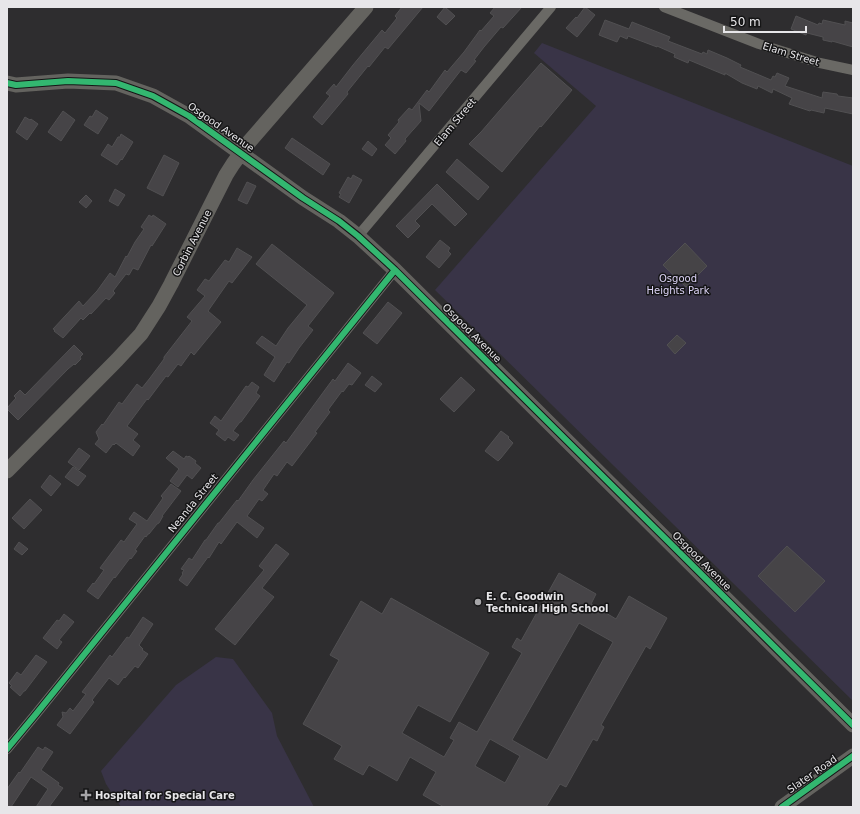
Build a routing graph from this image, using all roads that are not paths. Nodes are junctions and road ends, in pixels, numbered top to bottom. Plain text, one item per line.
1 (366, 7) edge
2 (551, 7) edge
3 (664, 7) edge
4 (853, 70) edge
5 (7, 83) edge
6 (241, 153) junction
7 (358, 236) junction
8 (394, 270) junction
9 (7, 471) edge
10 (853, 725) edge
11 (7, 748) edge
12 (853, 756) edge
13 (782, 807) edge

1 - 6 street, Corbin Avenue
2 - 7 street, Elam Street
3 - 4 street, Elam Street
5 - 6 street, Osgood Avenue
6 - 7 street, Osgood Avenue
6 - 9 street, Corbin Avenue
7 - 8 street, Osgood Avenue
8 - 10 street, Osgood Avenue
8 - 11 street, Neanda Street
12 - 13 street, Slater Road

